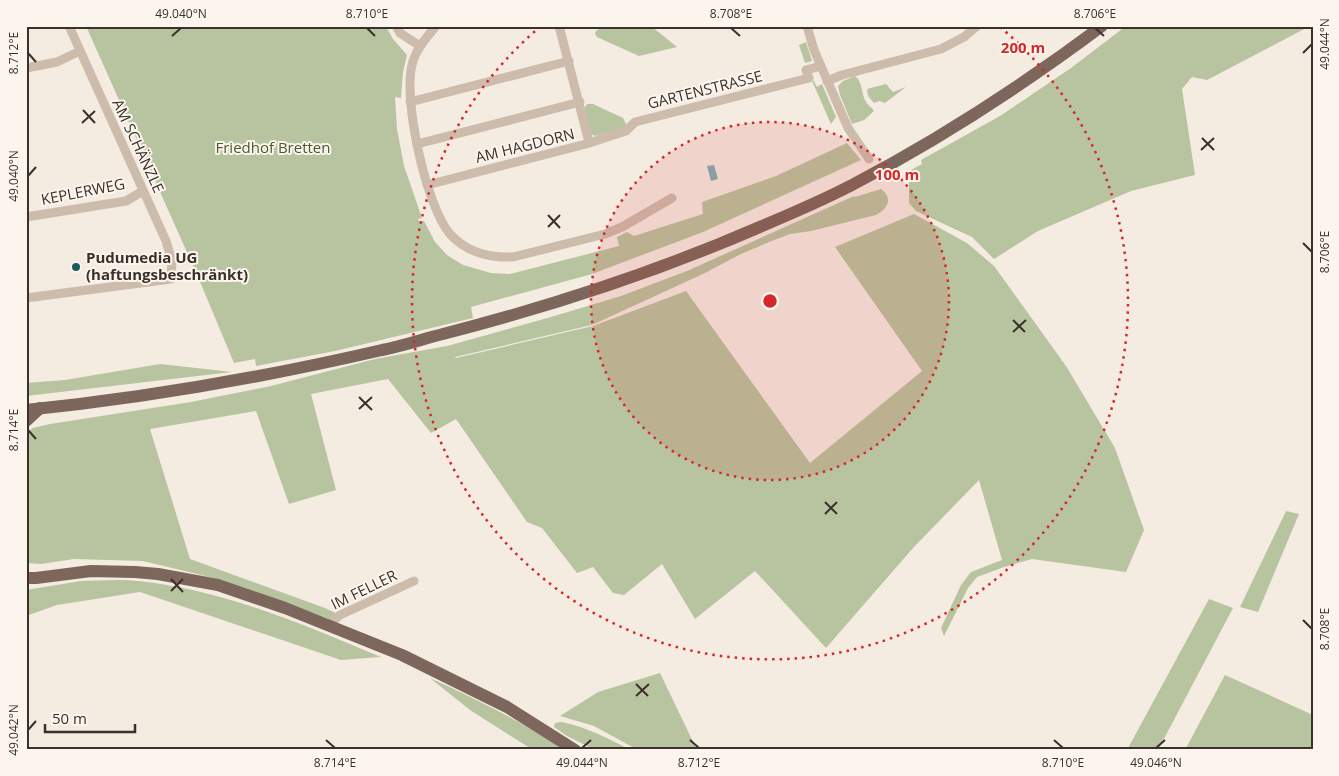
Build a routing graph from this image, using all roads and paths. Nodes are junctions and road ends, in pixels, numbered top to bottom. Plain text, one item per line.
1 (69, 26) edge
2 (396, 26) edge
3 (436, 26) edge
4 (559, 26) edge
5 (807, 26) edge
6 (978, 26) edge
7 (1102, 26) edge
8 (420, 46) junction
9 (80, 50) junction
10 (569, 61) junction
11 (821, 66) junction
12 (26, 68) edge
13 (827, 81) junction
14 (410, 102) junction
15 (580, 102) junction
16 (589, 142) junction
17 (417, 144) junction
18 (869, 159) dead end
19 (427, 185) junction
20 (143, 191) junction
21 (672, 198) dead end
22 (26, 217) edge
23 (26, 298) edge
24 (40, 408) junction
25 (26, 410) edge
26 (26, 421) edge
27 (29, 578) edge
28 (414, 581) dead end
29 (328, 625) junction
30 (575, 750) edge

1 - 9 street, AM SCHÄNZLE
2 - 8 street
3 - 8 street
4 - 10 street, AM HAGDORN
5 - 11 street
6 - 13 street
7 - 24 main road
8 - 14 street
9 - 12 street
9 - 20 street, AM SCHÄNZLE
10 - 14 street
10 - 15 street, AM HAGDORN
11 - 13 street
11 - 16 street, GARTENSTRASSE
13 - 18 street
14 - 17 street
15 - 16 street, AM HAGDORN
15 - 17 street, AM HAGDORN
16 - 19 street, AM HAGDORN
17 - 19 street
19 - 21 street
20 - 22 street, KEPLERWEG
20 - 23 street, AM SCHÄNZLE
24 - 25 main road
24 - 26 main road
27 - 29 main road
28 - 29 street, IM FELLER
29 - 30 main road

